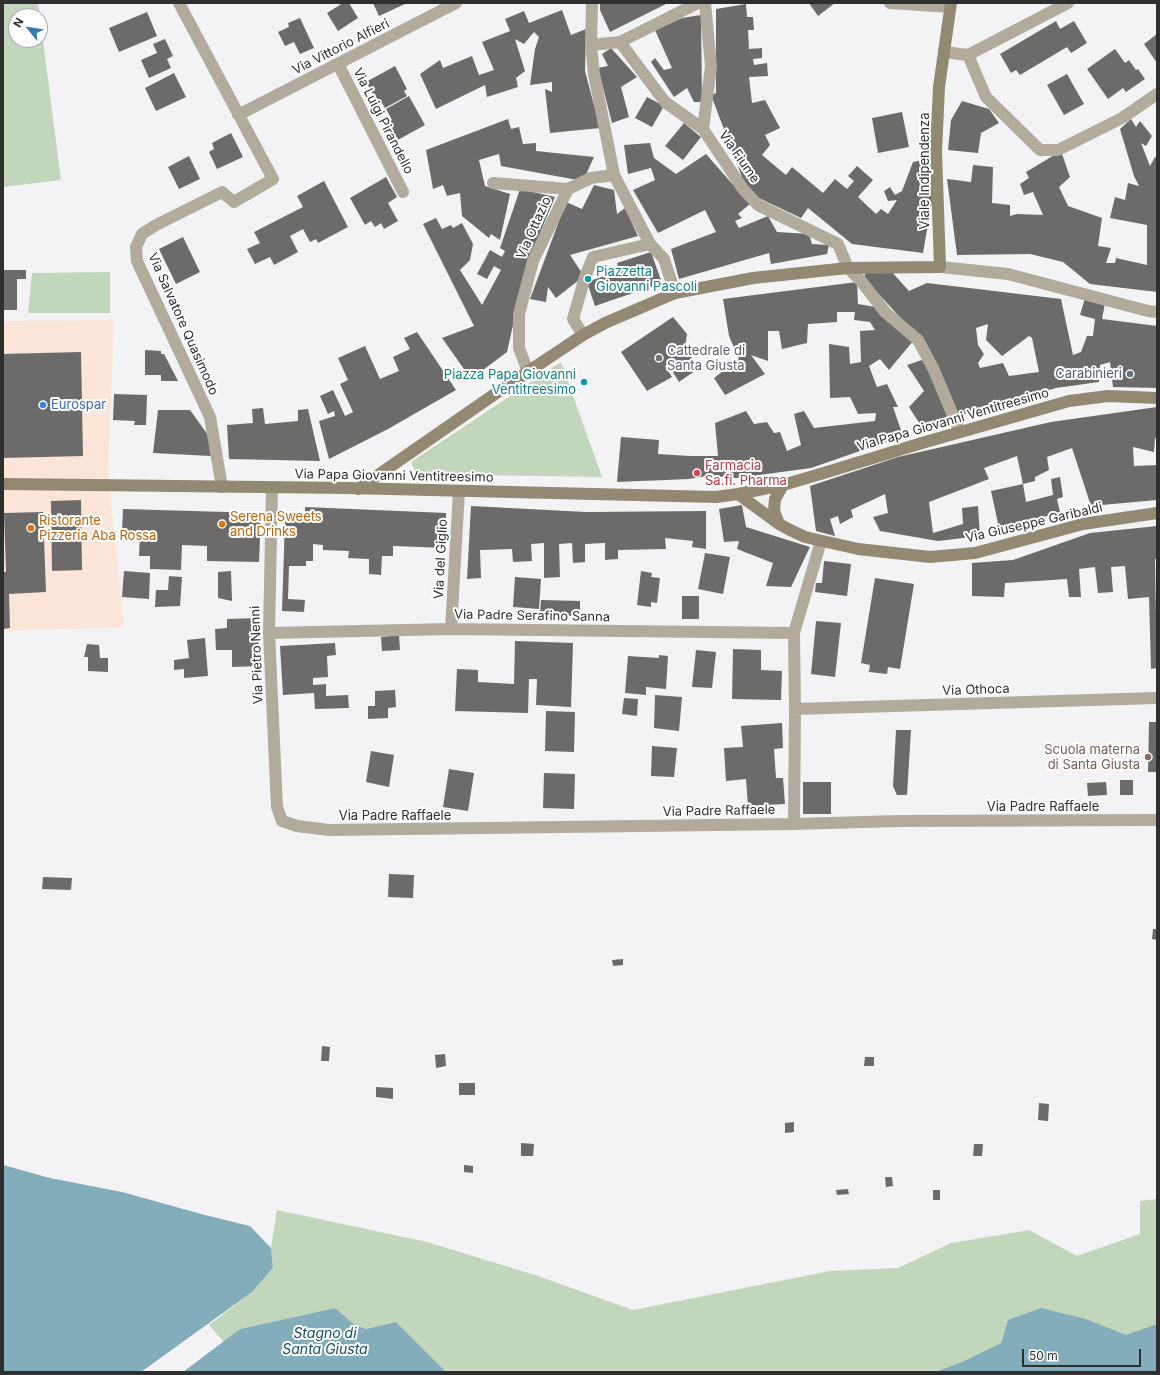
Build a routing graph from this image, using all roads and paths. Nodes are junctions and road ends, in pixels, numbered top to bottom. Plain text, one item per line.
1 (179, 3) edge
2 (456, 3) edge
3 (592, 3) edge
4 (698, 3) edge
5 (705, 3) edge
6 (890, 3) edge
7 (1068, 3) edge
8 (950, 5) edge
9 (620, 42) junction
10 (591, 45) junction
11 (944, 52) junction
12 (968, 55) junction
13 (338, 64) junction
14 (1157, 94) edge
15 (238, 115) junction
16 (703, 129) junction
17 (614, 175) junction
18 (492, 183) dead end
19 (568, 189) junction
20 (403, 192) dead end
21 (650, 244) junction
22 (940, 267) junction
23 (848, 268) junction
24 (675, 292) junction
25 (1157, 312) edge
26 (583, 335) junction
27 (528, 372) junction
28 (1157, 398) edge
29 (960, 432) junction
30 (3, 484) edge
31 (783, 485) junction
32 (222, 487) junction
33 (272, 488) junction
34 (358, 489) junction
35 (459, 491) junction
36 (738, 494) junction
37 (1157, 513) edge
38 (779, 524) junction
39 (821, 541) junction
40 (451, 629) junction
41 (269, 632) junction
42 (794, 633) junction
43 (1157, 698) edge
44 (795, 709) junction
45 (1157, 820) edge
46 (282, 821) joint
47 (794, 824) junction

1 - 15 street, Via Salvatore Quasimodo
2 - 13 street, Via Vittorio Alfieri
3 - 10 street
4 - 9 street
5 - 16 street
6 - 8 street
7 - 12 street
8 - 11 main road, Viale Indipendenza
9 - 10 street
9 - 16 street, Via Fiume
10 - 17 street
11 - 12 street
11 - 22 main road, Viale Indipendenza
12 - 14 street
13 - 15 street, Via Vittorio Alfieri
13 - 20 street, Via Luigi Pirandello
15 - 32 street, Via Salvatore Quasimodo
16 - 23 street, Via Fiume
17 - 19 street, Via Ottazio
17 - 21 street
18 - 19 street
19 - 27 street, Via Ottazio
21 - 24 street
21 - 26 street
22 - 23 main road
22 - 25 street
23 - 24 main road
23 - 29 street
24 - 26 main road
26 - 27 main road
27 - 34 main road
28 - 29 main road, Via Papa Giovanni Ventitreesimo
29 - 31 main road, Via Papa Giovanni Ventitreesimo
30 - 32 main road, Via Papa Giovanni Ventitreesimo
31 - 36 main road, Via Papa Giovanni Ventitreesimo
31 - 38 main road
32 - 33 main road, Via Papa Giovanni Ventitreesimo
33 - 34 main road, Via Papa Giovanni Ventitreesimo
33 - 41 street, Via Pietro Nenni
34 - 35 main road, Via Papa Giovanni Ventitreesimo
35 - 36 main road, Via Papa Giovanni Ventitreesimo
35 - 40 street, Via del Giglio
36 - 38 main road, Via Giuseppe Garibaldi
37 - 39 main road, Via Giuseppe Garibaldi
38 - 39 main road, Via Giuseppe Garibaldi
39 - 42 street
40 - 41 street, Via Padre Serafino Sanna
40 - 42 street, Via Padre Serafino Sanna
41 - 46 street, Via Pietro Nenni
42 - 44 street
43 - 44 street, Via Othoca
44 - 47 street
45 - 47 street, Via Padre Raffaele
46 - 47 street, Via Padre Raffaele

